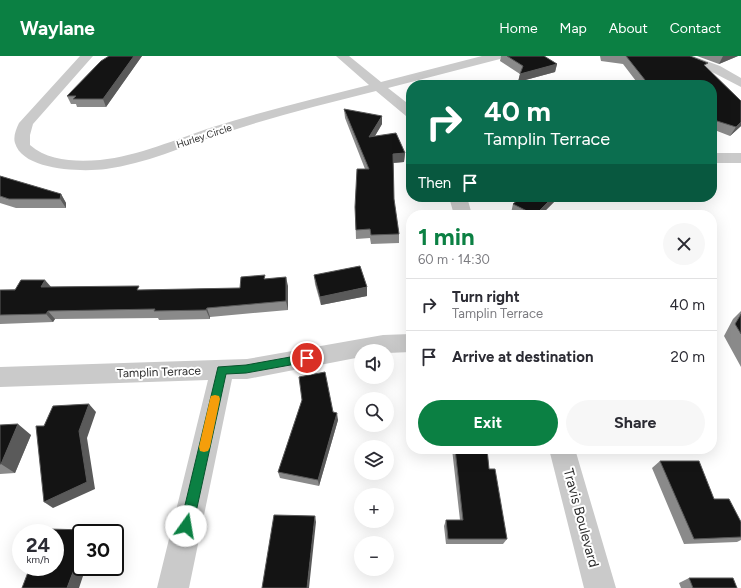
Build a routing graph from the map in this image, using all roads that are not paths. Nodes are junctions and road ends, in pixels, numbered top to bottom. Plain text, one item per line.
1 (87, 56) edge
2 (342, 56) edge
3 (496, 56) edge
4 (682, 56) edge
5 (741, 83) edge
6 (379, 86) junction
7 (406, 109) edge
8 (717, 158) edge
9 (741, 158) edge
10 (406, 343) edge
11 (222, 370) junction
12 (0, 377) edge
13 (563, 454) edge
14 (172, 588) edge
15 (600, 588) edge

1 - 6 street, Hurley Circle
2 - 6 street
3 - 6 street, Hurley Circle
4 - 5 street
6 - 7 street
8 - 9 street
10 - 11 street, Tamplin Terrace
11 - 12 street, Tamplin Terrace
11 - 14 street
13 - 15 street, Travis Boulevard

